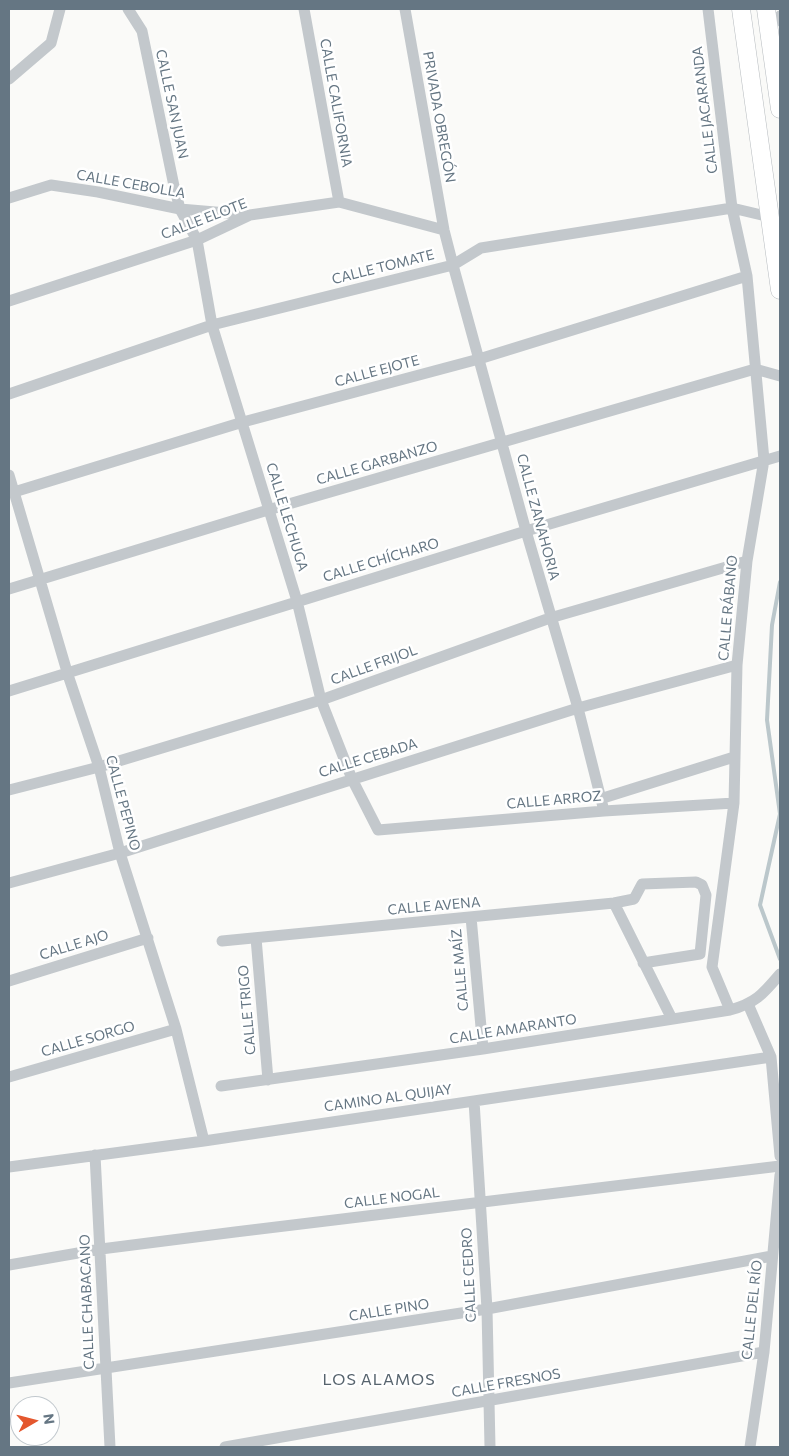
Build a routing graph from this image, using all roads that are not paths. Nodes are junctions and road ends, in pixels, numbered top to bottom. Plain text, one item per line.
1 (60, 9) edge
2 (128, 9) edge
3 (304, 9) edge
4 (405, 9) edge
5 (708, 9) edge
6 (741, 9) edge
7 (766, 9) edge
8 (780, 16) edge
9 (769, 30) junction
10 (9, 79) edge
11 (780, 109) edge
12 (9, 198) edge
13 (339, 202) junction
14 (732, 208) junction
15 (180, 209) junction
16 (250, 215) junction
17 (770, 218) junction
18 (444, 230) junction
19 (198, 240) junction
20 (453, 265) junction
21 (747, 276) junction
22 (780, 290) edge
23 (9, 301) edge
24 (212, 325) junction
25 (479, 359) junction
26 (755, 369) junction
27 (780, 376) edge
28 (9, 394) edge
29 (243, 422) junction
30 (503, 441) junction
31 (780, 456) edge
32 (764, 460) junction
33 (9, 475) edge
34 (14, 492) junction
35 (268, 510) junction
36 (526, 531) junction
37 (747, 561) junction
38 (40, 580) junction
39 (9, 589) edge
40 (297, 601) junction
41 (550, 618) junction
42 (738, 665) junction
43 (68, 675) junction
44 (9, 691) edge
45 (321, 700) junction
46 (578, 708) junction
47 (734, 757) junction
48 (99, 767) junction
49 (352, 779) junction
50 (9, 790) edge
51 (600, 799) junction
52 (734, 803) junction
53 (604, 811) junction
54 (378, 830) joint
55 (120, 853) junction
56 (9, 884) edge
57 (614, 904) junction
58 (470, 917) junction
59 (148, 938) junction
60 (256, 938) junction
61 (222, 941) dead end
62 (643, 963) junction
63 (780, 974) edge
64 (9, 981) edge
65 (748, 1004) junction
66 (730, 1010) junction
67 (672, 1019) junction
68 (176, 1029) junction
69 (483, 1049) junction
70 (771, 1056) junction
71 (9, 1077) edge
72 (268, 1080) junction
73 (221, 1086) dead end
74 (474, 1101) junction
75 (204, 1141) junction
76 (95, 1155) junction
77 (780, 1156) edge
78 (780, 1166) edge
79 (9, 1167) edge
80 (780, 1175) edge
81 (480, 1202) junction
82 (100, 1250) junction
83 (772, 1256) junction
84 (9, 1265) edge
85 (486, 1309) junction
86 (764, 1352) junction
87 (105, 1370) junction
88 (9, 1383) edge
89 (489, 1401) junction
90 (110, 1447) edge
91 (225, 1447) edge
92 (490, 1447) edge
93 (750, 1447) edge

1 - 10 street
2 - 15 street, CALLE SAN JUAN
3 - 13 street, CALLE CALIFORNIA
4 - 18 street, PRIVADA OBREGÓN
5 - 14 street, CALLE JACARANDA
6 - 17 main road
7 - 9 main road
8 - 9 street
9 - 11 main road
12 - 15 street, CALLE CEBOLLA
13 - 16 street, CALLE ELOTE
13 - 18 street, CALLE ELOTE
14 - 17 street, CALLE TOMATE
14 - 20 street, CALLE TOMATE
14 - 21 street, CALLE RÁBANO
15 - 16 street, CALLE CEBOLLA
15 - 19 street, CALLE LECHUGA
16 - 19 street, CALLE ELOTE
17 - 22 main road
18 - 20 street, CALLE ZANAHORIA
19 - 23 street, CALLE ELOTE
19 - 24 street, CALLE LECHUGA
20 - 24 street, CALLE TOMATE
20 - 25 street, CALLE ZANAHORIA
21 - 25 street, CALLE EJOTE
21 - 26 street, CALLE RÁBANO
24 - 28 street, CALLE TOMATE
24 - 29 street, CALLE LECHUGA
25 - 29 street, CALLE EJOTE
25 - 30 street, CALLE ZANAHORIA
26 - 27 street
26 - 30 street, CALLE GARBANZO
26 - 32 street, CALLE RÁBANO
29 - 34 street, CALLE EJOTE
29 - 35 street, CALLE LECHUGA
30 - 35 street, CALLE GARBANZO
30 - 36 street, CALLE ZANAHORIA
31 - 32 street, CALLE CHÍCHARO
32 - 36 street, CALLE CHÍCHARO
32 - 37 street, CALLE RÁBANO
33 - 34 street, CALLE PEPINO
34 - 38 street, CALLE PEPINO
35 - 38 street, CALLE GARBANZO
35 - 40 street, CALLE LECHUGA
36 - 40 street, CALLE CHÍCHARO
36 - 41 street, CALLE ZANAHORIA
37 - 41 street, CALLE FRIJOL
37 - 42 street, CALLE RÁBANO
38 - 39 street, CALLE GARBANZO
38 - 43 street, CALLE PEPINO
40 - 43 street, CALLE CHÍCHARO
40 - 45 street, CALLE LECHUGA
41 - 45 street, CALLE FRIJOL
41 - 46 street, CALLE ZANAHORIA
42 - 46 street, CALLE CEBADA
42 - 47 street, CALLE RÁBANO
43 - 44 street, CALLE CHÍCHARO
43 - 48 street, CALLE PEPINO
45 - 48 street, CALLE FRIJOL
45 - 49 street, CALLE LECHUGA
46 - 49 street, CALLE CEBADA
46 - 51 street, CALLE ZANAHORIA
47 - 51 street, CALLE ARROZ
47 - 52 street, CALLE RÁBANO
48 - 50 street, CALLE FRIJOL
48 - 55 street, CALLE PEPINO
49 - 54 street, CALLE LECHUGA
49 - 55 street, CALLE CEBADA
51 - 53 street, CALLE ZANAHORIA
52 - 53 street, CALLE ARROZ
52 - 66 street, CALLE RÁBANO
53 - 54 street, CALLE ARROZ
55 - 56 street, CALLE CEBADA
55 - 59 street, CALLE PEPINO
57 - 58 street, CALLE AVENA
57 - 62 street
57 - 62 street, CALLE AVENA
58 - 60 street, CALLE AVENA
58 - 69 street, CALLE MAÍZ
59 - 64 street, CALLE AJO
59 - 68 street, CALLE PEPINO
60 - 61 street, CALLE AVENA
60 - 72 street, CALLE TRIGO
62 - 67 street
63 - 65 street, CALLE AMARANTO
65 - 66 street, CALLE AMARANTO
65 - 70 street
66 - 67 street, CALLE AMARANTO
67 - 69 street, CALLE AMARANTO
68 - 71 street, CALLE SORGO
68 - 75 street, CALLE PEPINO
69 - 72 street, CALLE AMARANTO
70 - 74 street, CAMINO AL QUIJAY
70 - 77 street
72 - 73 street, CALLE AMARANTO
74 - 75 street, CAMINO AL QUIJAY
74 - 81 street, CALLE CEDRO
75 - 76 street, CAMINO AL QUIJAY
76 - 79 street, CAMINO AL QUIJAY
76 - 82 street, CALLE CHABACANO
78 - 81 street, CALLE NOGAL
80 - 83 street, CALLE DEL RÍO
81 - 82 street, CALLE NOGAL
81 - 85 street, CALLE CEDRO
82 - 84 street, CALLE NOGAL
82 - 87 street, CALLE CHABACANO
83 - 85 street, CALLE PINO
83 - 86 street, CALLE DEL RÍO
85 - 87 street, CALLE PINO
85 - 89 street, CALLE CEDRO
86 - 89 street, CALLE FRESNOS
86 - 93 street, CALLE DEL RÍO
87 - 88 street, CALLE PINO
87 - 90 street, CALLE CHABACANO
89 - 91 street, CALLE FRESNOS
89 - 92 street, CALLE CEDRO

